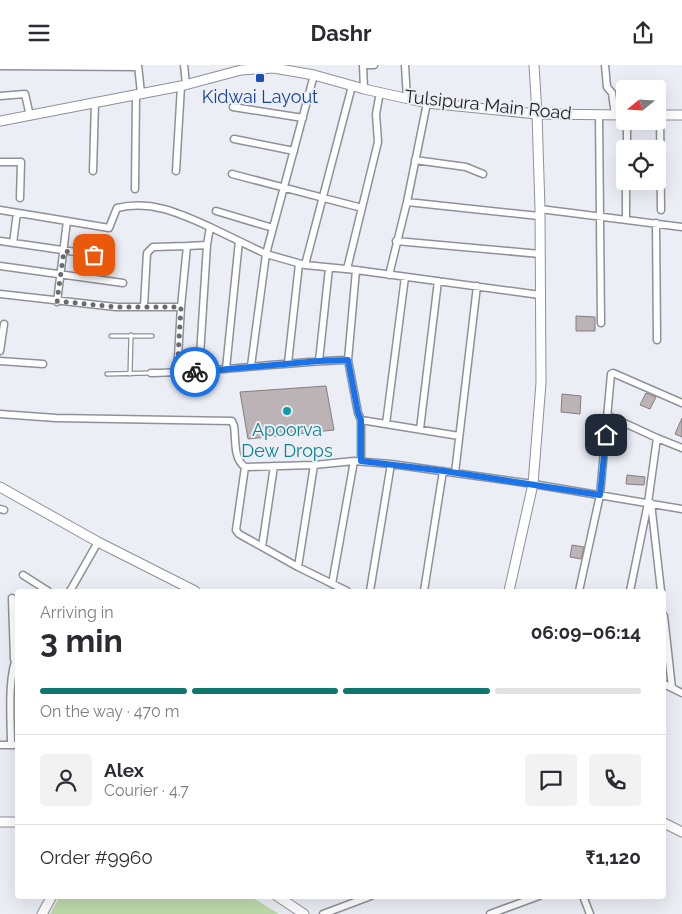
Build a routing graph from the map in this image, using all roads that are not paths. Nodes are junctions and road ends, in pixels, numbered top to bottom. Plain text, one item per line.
1 (184, 65) edge
2 (363, 65) edge
3 (374, 65) edge
4 (405, 65) edge
5 (534, 65) edge
6 (605, 65) edge
7 (0, 66) edge
8 (138, 66) edge
9 (274, 67) edge
10 (241, 68) edge
11 (314, 75) junction
12 (183, 85) junction
13 (352, 86) junction
14 (364, 89) junction
15 (380, 92) junction
16 (139, 94) junction
17 (0, 96) edge
18 (407, 99) junction
19 (95, 102) junction
20 (427, 103) junction
21 (233, 107) dead end
22 (537, 114) junction
23 (599, 115) junction
24 (615, 115) joint
25 (666, 115) edge
26 (682, 115) edge
27 (30, 116) junction
28 (303, 118) junction
29 (0, 121) edge
30 (659, 130) edge
31 (234, 139) dead end
32 (294, 151) junction
33 (415, 160) junction
34 (0, 163) edge
35 (93, 171) dead end
36 (176, 171) dead end
37 (232, 174) dead end
38 (483, 174) dead end
39 (284, 188) junction
40 (135, 189) dead end
41 (626, 190) edge
42 (20, 198) dead end
43 (323, 199) junction
44 (407, 202) junction
45 (362, 208) junction
46 (0, 210) edge
47 (662, 210) dead end
48 (216, 211) dead end
49 (17, 213) junction
50 (539, 213) junction
51 (601, 217) junction
52 (626, 220) junction
53 (67, 221) junction
54 (656, 223) junction
55 (210, 227) junction
56 (682, 227) edge
57 (273, 228) junction
58 (0, 241) edge
59 (239, 241) junction
60 (396, 241) junction
61 (13, 243) junction
62 (207, 245) junction
63 (187, 246) junction
64 (64, 251) junction
65 (266, 254) junction
66 (540, 254) junction
67 (110, 257) dead end
68 (302, 265) junction
69 (0, 266) edge
70 (329, 268) junction
71 (348, 269) junction
72 (356, 270) junction
73 (61, 275) junction
74 (389, 275) junction
75 (405, 277) junction
76 (438, 281) junction
77 (123, 283) dead end
78 (477, 286) junction
79 (0, 294) edge
80 (540, 295) junction
81 (57, 301) junction
82 (144, 306) junction
83 (181, 307) junction
84 (601, 323) dead end
85 (4, 324) dead end
86 (131, 335) junction
87 (110, 336) dead end
88 (152, 336) dead end
89 (656, 340) dead end
90 (0, 351) edge
91 (348, 360) junction
92 (0, 361) edge
93 (319, 361) junction
94 (288, 363) junction
95 (43, 365) dead end
96 (252, 366) junction
97 (226, 369) junction
98 (199, 371) junction
99 (151, 373) joint
100 (177, 373) junction
101 (130, 374) junction
102 (106, 375) dead end
103 (682, 403) edge
104 (0, 415) edge
105 (608, 415) junction
106 (361, 420) junction
107 (386, 424) junction
108 (420, 429) junction
109 (459, 436) junction
110 (657, 438) junction
111 (682, 447) edge
112 (357, 461) junction
113 (391, 464) junction
114 (314, 465) junction
115 (274, 466) junction
116 (245, 467) junction
117 (444, 471) junction
118 (454, 473) junction
119 (533, 484) junction
120 (0, 487) edge
121 (600, 495) junction
122 (649, 503) junction
123 (682, 509) edge
124 (98, 542) junction
125 (262, 547) junction
126 (298, 567) junction
127 (23, 575) dead end
128 (332, 584) junction
129 (45, 589) edge
130 (71, 589) edge
131 (191, 589) edge
132 (343, 589) edge
133 (370, 589) edge
134 (424, 589) edge
135 (510, 589) edge
136 (579, 589) edge
137 (630, 589) edge
138 (661, 589) edge
139 (12, 598) dead end
140 (666, 634) edge
141 (15, 642) edge
142 (15, 664) edge
143 (666, 685) edge
144 (672, 688) junction
145 (682, 693) edge
146 (0, 745) edge
147 (14, 745) edge
148 (0, 822) edge
149 (15, 823) edge
150 (666, 824) edge
151 (682, 832) edge
152 (50, 899) edge
153 (282, 899) edge
154 (363, 899) edge
155 (531, 899) edge
156 (584, 899) edge
157 (42, 914) edge
158 (304, 914) edge
159 (323, 914) edge
160 (490, 914) edge
161 (590, 914) edge

1 - 12 street
2 - 3 street
2 - 14 street
4 - 18 street
5 - 22 street
6 - 24 street
7 - 8 street
8 - 16 street
9 - 10 street, Tulsipura Main Road
9 - 11 street, Tulsipura Main Road
10 - 12 street, Tulsipura Main Road
11 - 13 street, Tulsipura Main Road
11 - 28 street
12 - 16 street, Tulsipura Main Road
12 - 36 street
13 - 14 street, Tulsipura Main Road
13 - 43 street
14 - 15 street, Tulsipura Main Road
15 - 18 street, Tulsipura Main Road
15 - 45 street
16 - 19 street, Tulsipura Main Road
16 - 40 street
17 - 27 street
18 - 20 street, Tulsipura Main Road
19 - 27 street, Tulsipura Main Road
19 - 35 street
20 - 22 street, Tulsipura Main Road
20 - 33 street
21 - 28 street
22 - 23 street, Tulsipura Main Road
22 - 50 street
23 - 24 street, Tulsipura Main Road
23 - 51 street
25 - 26 street
27 - 29 street, Tulsipura Main Road
28 - 32 street
30 - 47 street
31 - 32 street
32 - 39 street
33 - 38 street
33 - 44 street
34 - 42 street
37 - 39 street
39 - 43 street
39 - 57 street
41 - 52 street
43 - 45 street
43 - 68 street
44 - 50 street
44 - 60 street
45 - 71 street
46 - 49 street
48 - 57 street
49 - 53 street
49 - 61 street
50 - 51 street
50 - 66 street
51 - 52 street
51 - 84 street
52 - 54 street
53 - 55 street
53 - 64 street
54 - 56 street
54 - 89 street
55 - 59 street
55 - 62 street
57 - 65 street
58 - 61 street
59 - 65 street
59 - 97 street
60 - 66 street
60 - 74 street
61 - 64 street
62 - 63 street
62 - 98 street
63 - 82 street
63 - 83 street
64 - 67 street
64 - 73 street
65 - 68 street
65 - 96 street
66 - 80 street
68 - 70 street
68 - 94 street
69 - 73 street
70 - 71 street
70 - 93 street
71 - 72 street
72 - 74 street
72 - 91 street
73 - 77 street
73 - 81 street
74 - 75 street
75 - 76 street
75 - 107 street
76 - 78 street
76 - 108 street
78 - 80 street
78 - 109 street
79 - 81 street
80 - 119 street
81 - 82 street
82 - 83 street
83 - 100 street
85 - 90 street
86 - 87 lane
86 - 88 lane
86 - 101 lane
91 - 93 street
91 - 106 street
92 - 95 street
93 - 94 street
94 - 96 street
96 - 97 street
97 - 98 street
98 - 100 street
99 - 100 street
99 - 101 lane
101 - 102 lane
103 - 105 street
104 - 116 street
105 - 110 street
105 - 121 street
106 - 107 street
106 - 112 street
107 - 108 street
108 - 109 street
109 - 118 street
110 - 111 street
110 - 122 street
112 - 113 street
112 - 114 street
112 - 128 street
113 - 117 street
113 - 133 street
114 - 115 street
114 - 126 street
115 - 116 street
115 - 125 street
116 - 125 street
117 - 118 street
117 - 134 street
118 - 119 street
119 - 121 street
119 - 135 street
120 - 124 street
121 - 122 street
121 - 136 street
122 - 123 street
122 - 137 street
122 - 138 street
124 - 130 street
124 - 131 street
125 - 126 street
126 - 128 street
127 - 129 street
128 - 132 street
139 - 141 street
140 - 144 street
142 - 147 street
143 - 144 street
144 - 145 street
146 - 147 street
148 - 149 street
150 - 151 street
152 - 157 street
153 - 158 street
154 - 159 street
155 - 160 street
156 - 161 street

